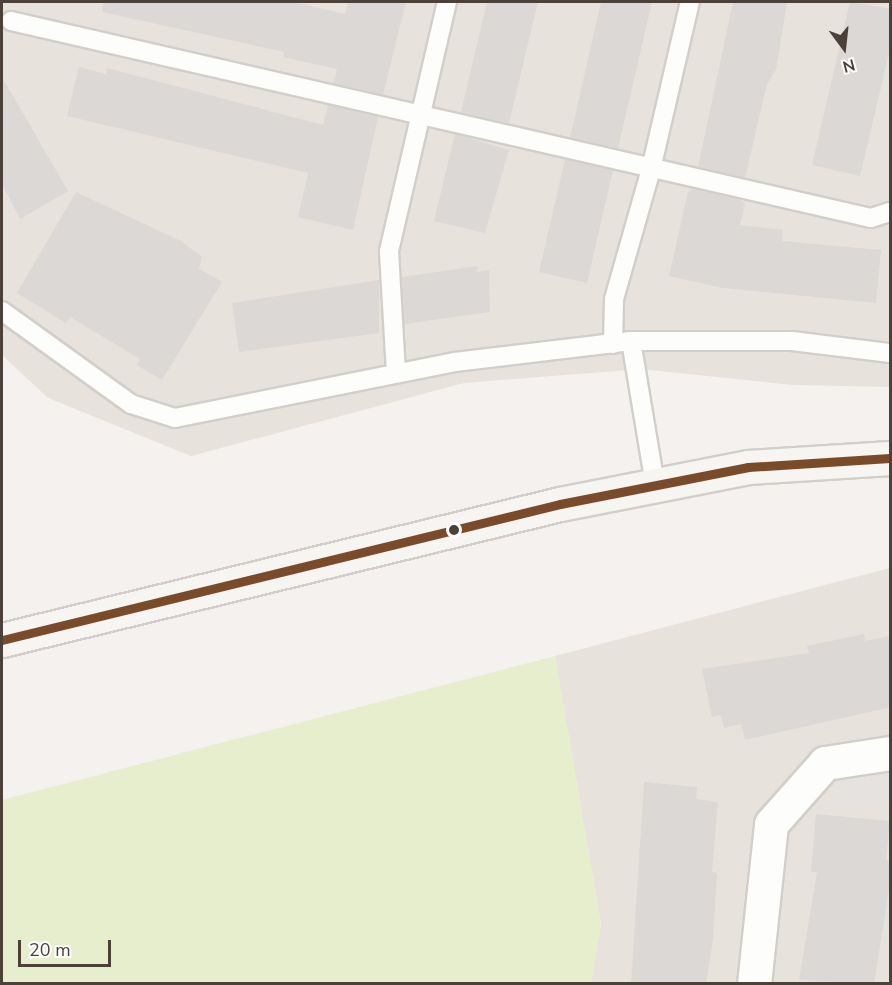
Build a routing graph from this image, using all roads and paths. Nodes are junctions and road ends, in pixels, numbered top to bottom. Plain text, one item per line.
1 (447, 2) edge
2 (690, 2) edge
3 (11, 21) dead end
4 (420, 117) junction
5 (651, 169) junction
6 (891, 212) edge
7 (2, 311) edge
8 (622, 342) junction
9 (891, 353) edge
10 (396, 373) junction
11 (891, 458) edge
12 (655, 485) junction
13 (2, 640) edge
14 (891, 753) edge
15 (754, 984) edge

1 - 4 lane
2 - 5 lane
3 - 4 lane
4 - 5 lane
4 - 10 lane
5 - 6 lane
5 - 8 lane
7 - 10 lane
8 - 9 lane
8 - 10 lane
8 - 12 lane
11 - 12 main road
12 - 13 main road
14 - 15 street

